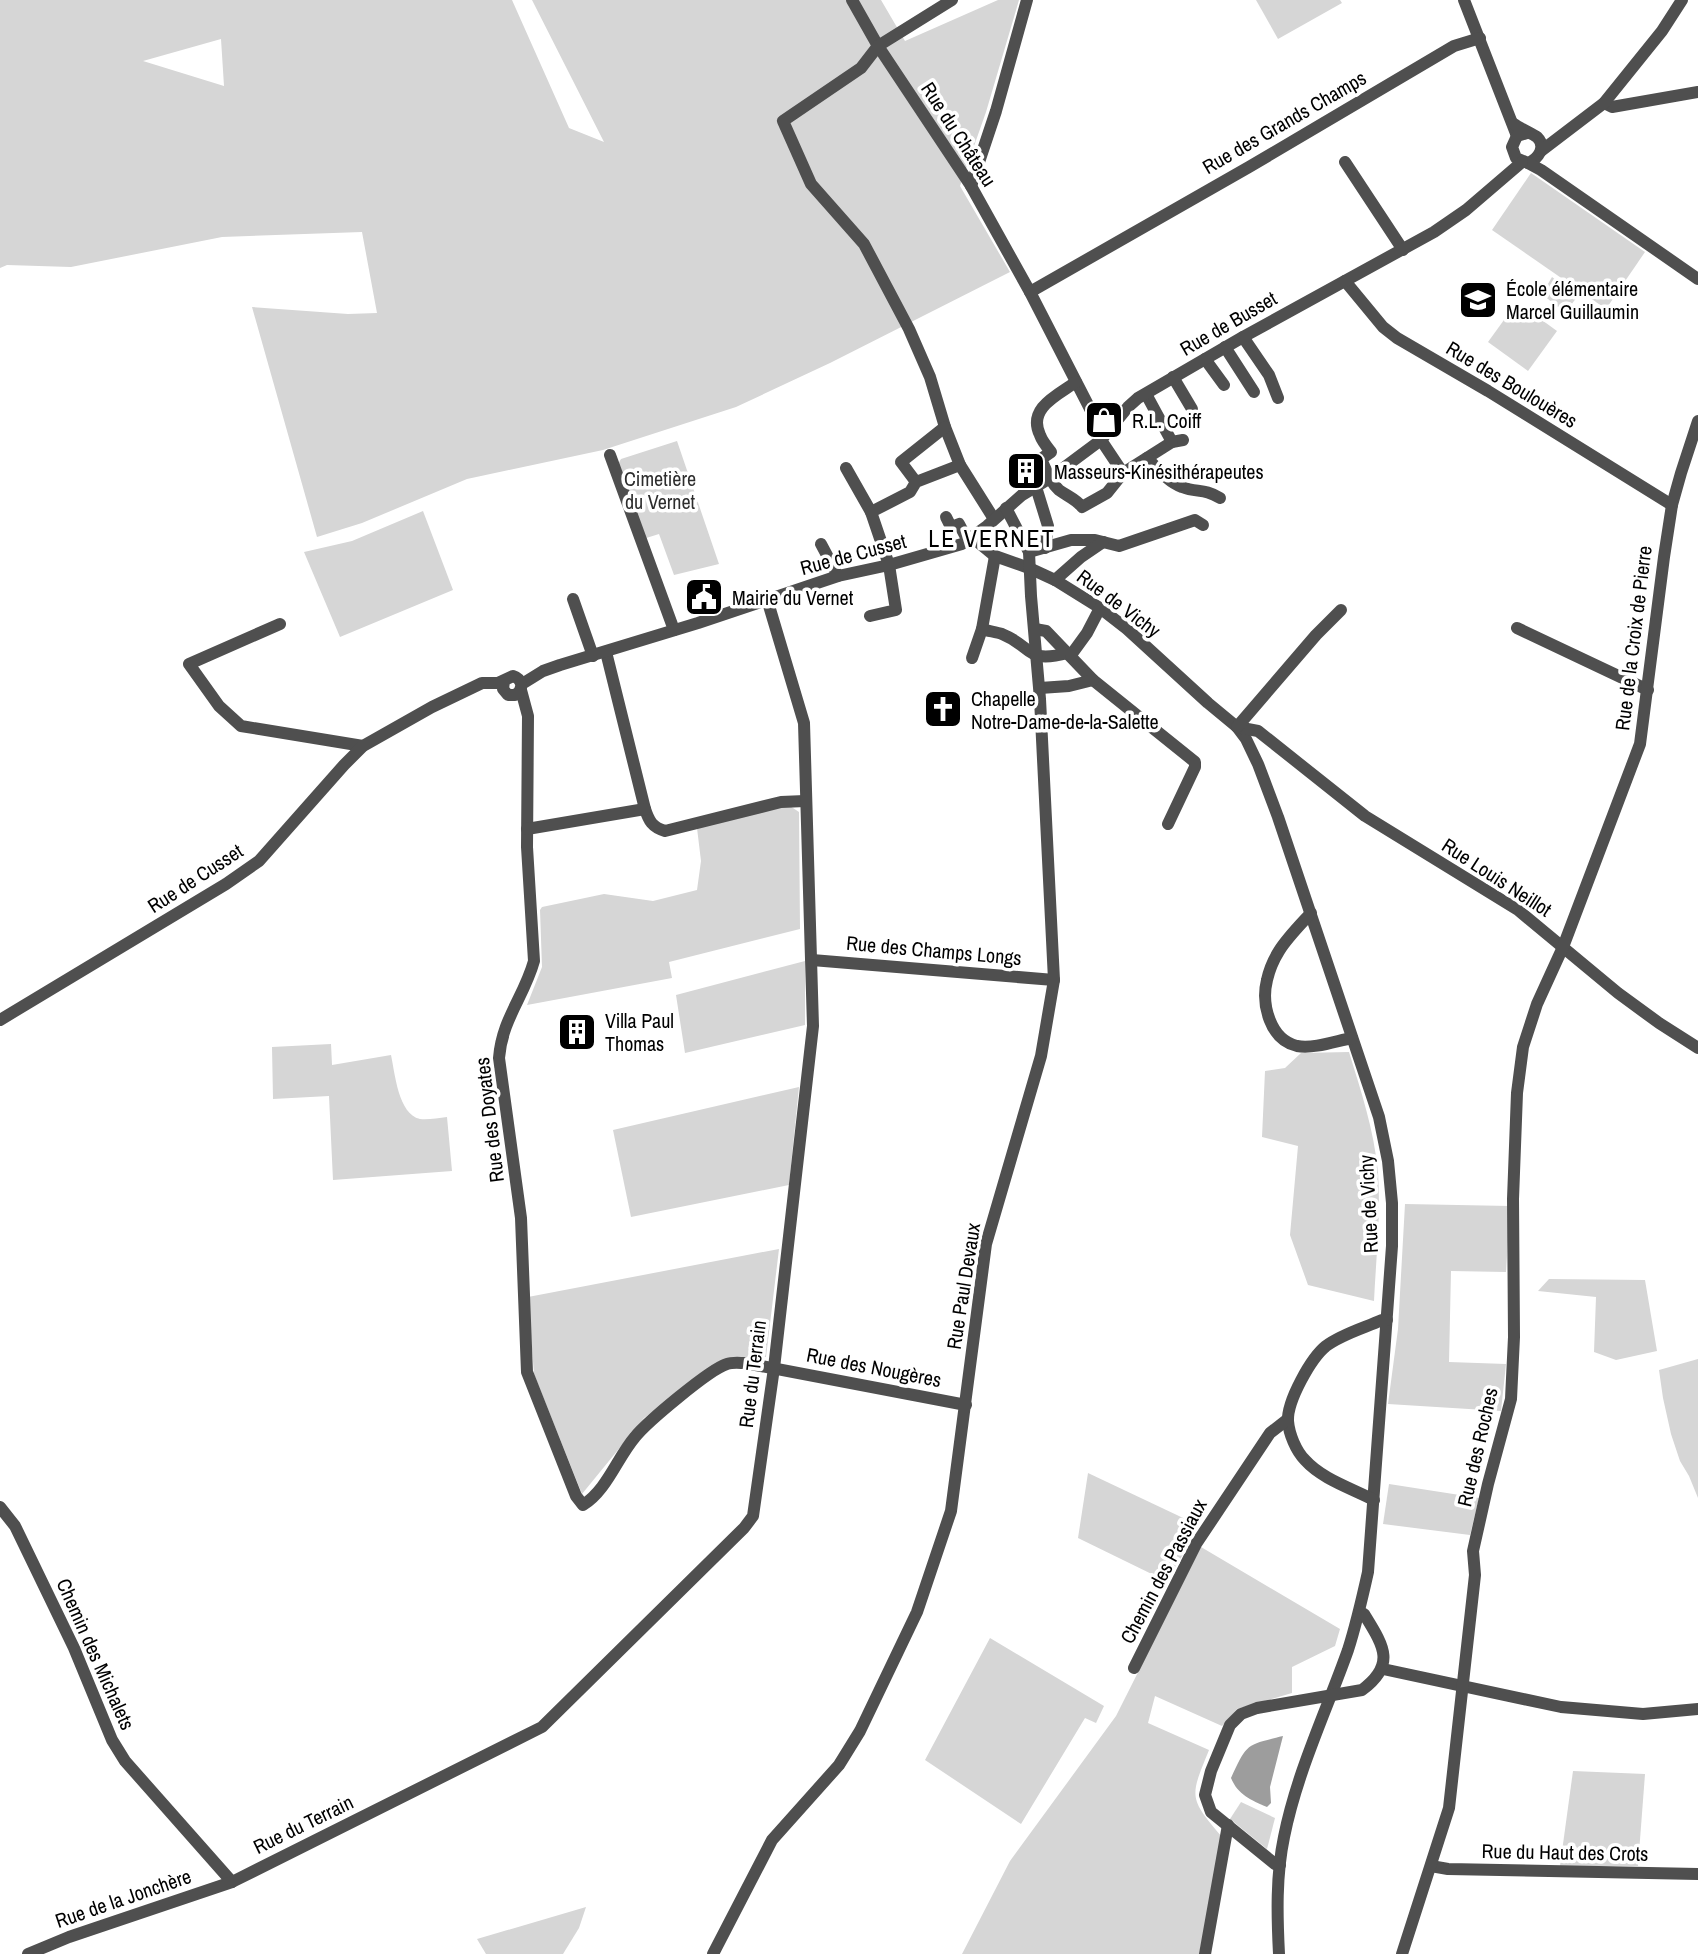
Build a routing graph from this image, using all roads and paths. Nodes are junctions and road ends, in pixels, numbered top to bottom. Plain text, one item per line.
1 (852, 0) edge
2 (952, 0) edge
3 (1027, 0) edge
4 (1464, 0) edge
5 (1682, 0) edge
6 (1480, 38) junction
7 (878, 46) junction
8 (1698, 92) edge
9 (1604, 103) junction
10 (1574, 127) junction
11 (1524, 132) junction
12 (1530, 159) junction
13 (1345, 162) dead end
14 (971, 186) junction
15 (1403, 250) junction
16 (1698, 279) edge
17 (1345, 281) junction
18 (1030, 292) junction
19 (1243, 337) junction
20 (1225, 347) junction
21 (1205, 359) junction
22 (1173, 377) junction
23 (1076, 382) junction
24 (1224, 385) dead end
25 (1254, 392) dead end
26 (1146, 394) junction
27 (1278, 398) dead end
28 (1192, 409) dead end
29 (1698, 421) edge
30 (945, 427) junction
31 (1102, 438) junction
32 (610, 455) dead end
33 (1147, 458) junction
34 (960, 465) junction
35 (846, 468) dead end
36 (1123, 473) junction
37 (1050, 478) junction
38 (916, 482) junction
39 (1036, 487) junction
40 (1220, 498) dead end
41 (1672, 505) junction
42 (1006, 508) junction
43 (871, 512) junction
44 (946, 517) dead end
45 (994, 519) junction
46 (1203, 525) dead end
47 (970, 539) junction
48 (1103, 542) junction
49 (821, 544) dead end
50 (1045, 548) junction
51 (1029, 552) junction
52 (995, 556) junction
53 (889, 565) junction
54 (1029, 568) junction
55 (838, 576) junction
56 (1055, 580) junction
57 (573, 599) dead end
58 (767, 599) junction
59 (1100, 608) junction
60 (1341, 610) dead end
61 (870, 616) dead end
62 (280, 624) dead end
63 (1517, 628) dead end
64 (982, 629) junction
65 (1035, 629) junction
66 (674, 630) junction
67 (606, 652) junction
68 (1070, 654) junction
69 (593, 656) junction
70 (1038, 657) junction
71 (972, 658) dead end
72 (1093, 680) junction
73 (513, 687) junction
74 (1040, 688) junction
75 (1648, 690) junction
76 (1237, 727) junction
77 (1271, 743) junction
78 (363, 746) junction
79 (1253, 753) junction
80 (805, 801) junction
81 (645, 809) junction
82 (1168, 824) dead end
83 (527, 829) junction
84 (1311, 913) junction
85 (1563, 947) junction
86 (812, 960) junction
87 (1054, 980) junction
88 (0, 1020) edge
89 (1352, 1038) junction
90 (1698, 1048) edge
91 (1387, 1320) junction
92 (774, 1368) junction
93 (966, 1405) junction
94 (1288, 1419) junction
95 (1374, 1500) junction
96 (583, 1505) joint
97 (0, 1507) edge
98 (1360, 1612) junction
99 (1134, 1668) dead end
100 (1383, 1669) junction
101 (1461, 1686) junction
102 (1329, 1697) junction
103 (1698, 1709) edge
104 (1228, 1825) junction
105 (1280, 1865) junction
106 (1431, 1866) junction
107 (1698, 1874) edge
108 (232, 1882) junction
109 (28, 1954) edge
110 (713, 1954) edge
111 (1205, 1954) edge
112 (1279, 1954) edge
113 (1402, 1954) edge

1 - 7 street, Rue du Château
2 - 7 street
3 - 14 street
4 - 6 street
5 - 9 street, Rue de Busset
6 - 11 street
6 - 18 street, Rue des Grands Champs
7 - 14 street, Rue du Château
7 - 30 street
8 - 9 street
9 - 10 street, Rue de Busset
10 - 11 street, Rue de Busset
10 - 12 street, Rue de Busset
11 - 12 street
11 - 12 street
12 - 15 street, Rue de Busset
12 - 16 street
13 - 15 street
14 - 18 street, Rue du Château
15 - 17 street, Rue de Busset
17 - 19 street, Rue de Busset
17 - 41 street, Rue des Boulouères
18 - 23 street, Rue du Château
19 - 20 street, Rue de Busset
19 - 27 street
20 - 21 street, Rue de Busset
20 - 25 street
21 - 22 street, Rue de Busset
21 - 24 street
22 - 26 street, Rue de Busset
22 - 28 street
23 - 31 street, Rue du Château
23 - 37 street
26 - 31 street, Rue de Busset
26 - 33 street
29 - 41 street, Rue de la Croix de Pierre
30 - 34 street
30 - 38 street
31 - 36 street, Rue du Château
31 - 37 street, Rue de Busset
32 - 66 street
33 - 36 street
33 - 40 street
34 - 38 street
34 - 45 street
35 - 43 street
36 - 37 street
37 - 39 street, Rue de Busset
38 - 43 street
39 - 42 street, Rue de Busset
39 - 50 street
41 - 75 street, Rue de la Croix de Pierre
42 - 45 street, Rue de Busset
42 - 51 street
43 - 53 street
44 - 47 street
45 - 47 street, Rue de Busset
46 - 48 street
47 - 52 street
47 - 53 street, Rue de Cusset
48 - 50 street
48 - 56 street
49 - 55 street
50 - 51 street
51 - 54 street, Rue Paul Devaux
52 - 54 street, Rue de Vichy
52 - 64 street
53 - 55 street, Rue de Cusset
53 - 61 street
54 - 56 street, Rue de Vichy
54 - 65 street, Rue Paul Devaux
55 - 58 street, Rue de Cusset
56 - 59 street, Rue de Vichy
57 - 69 street
58 - 66 street, Rue de Cusset
58 - 80 street, Rue du Terrain
59 - 68 street
59 - 76 street, Rue de Vichy
60 - 76 street
62 - 78 street
63 - 75 street
64 - 70 street
64 - 71 street
65 - 68 street
65 - 70 street, Rue Paul Devaux
66 - 67 street, Rue de Cusset
67 - 69 street, Rue de Cusset
67 - 81 street
68 - 70 street
68 - 72 street
69 - 73 street, Rue de Cusset
70 - 74 street, Rue Paul Devaux
72 - 74 street
72 - 82 street
73 - 78 street, Rue de Cusset
73 - 83 street, Rue des Doyates
74 - 87 street, Rue Paul Devaux
75 - 85 street, Rue de la Croix de Pierre
76 - 77 street, Rue Louis Neillot
76 - 79 street, Rue de Vichy
77 - 79 street
77 - 85 street, Rue Louis Neillot
78 - 88 street, Rue de Cusset
79 - 84 street, Rue de Vichy
80 - 81 street
80 - 86 street, Rue du Terrain
81 - 83 street
83 - 96 street, Rue des Doyates
84 - 89 street, Rue de Vichy
84 - 89 street
85 - 90 street, Rue Louis Neillot
85 - 101 street, Rue des Roches
86 - 87 street, Rue des Champs Longs
86 - 92 street, Rue du Terrain
87 - 93 street, Rue Paul Devaux
89 - 91 street, Rue de Vichy
91 - 94 street
91 - 95 street, Rue de Vichy
92 - 93 street, Rue des Nougères
92 - 96 street, Rue des Nougères
92 - 108 street, Rue du Terrain
93 - 110 street, Rue Paul Devaux
94 - 95 street
94 - 99 street, Chemin des Passiaux
95 - 98 street, Rue de Vichy
97 - 108 street, Chemin des Michalets
98 - 100 street
98 - 102 street, Rue de Vichy
100 - 101 street
100 - 102 street
101 - 103 street
101 - 106 street, Rue des Roches
102 - 104 street
102 - 105 street, Rue de Vichy
104 - 105 street
104 - 111 street
105 - 112 street, Rue de Vichy
106 - 107 street, Rue du Haut des Crots
106 - 113 street, Rue des Roches
108 - 109 street, Rue de la Jonchère

